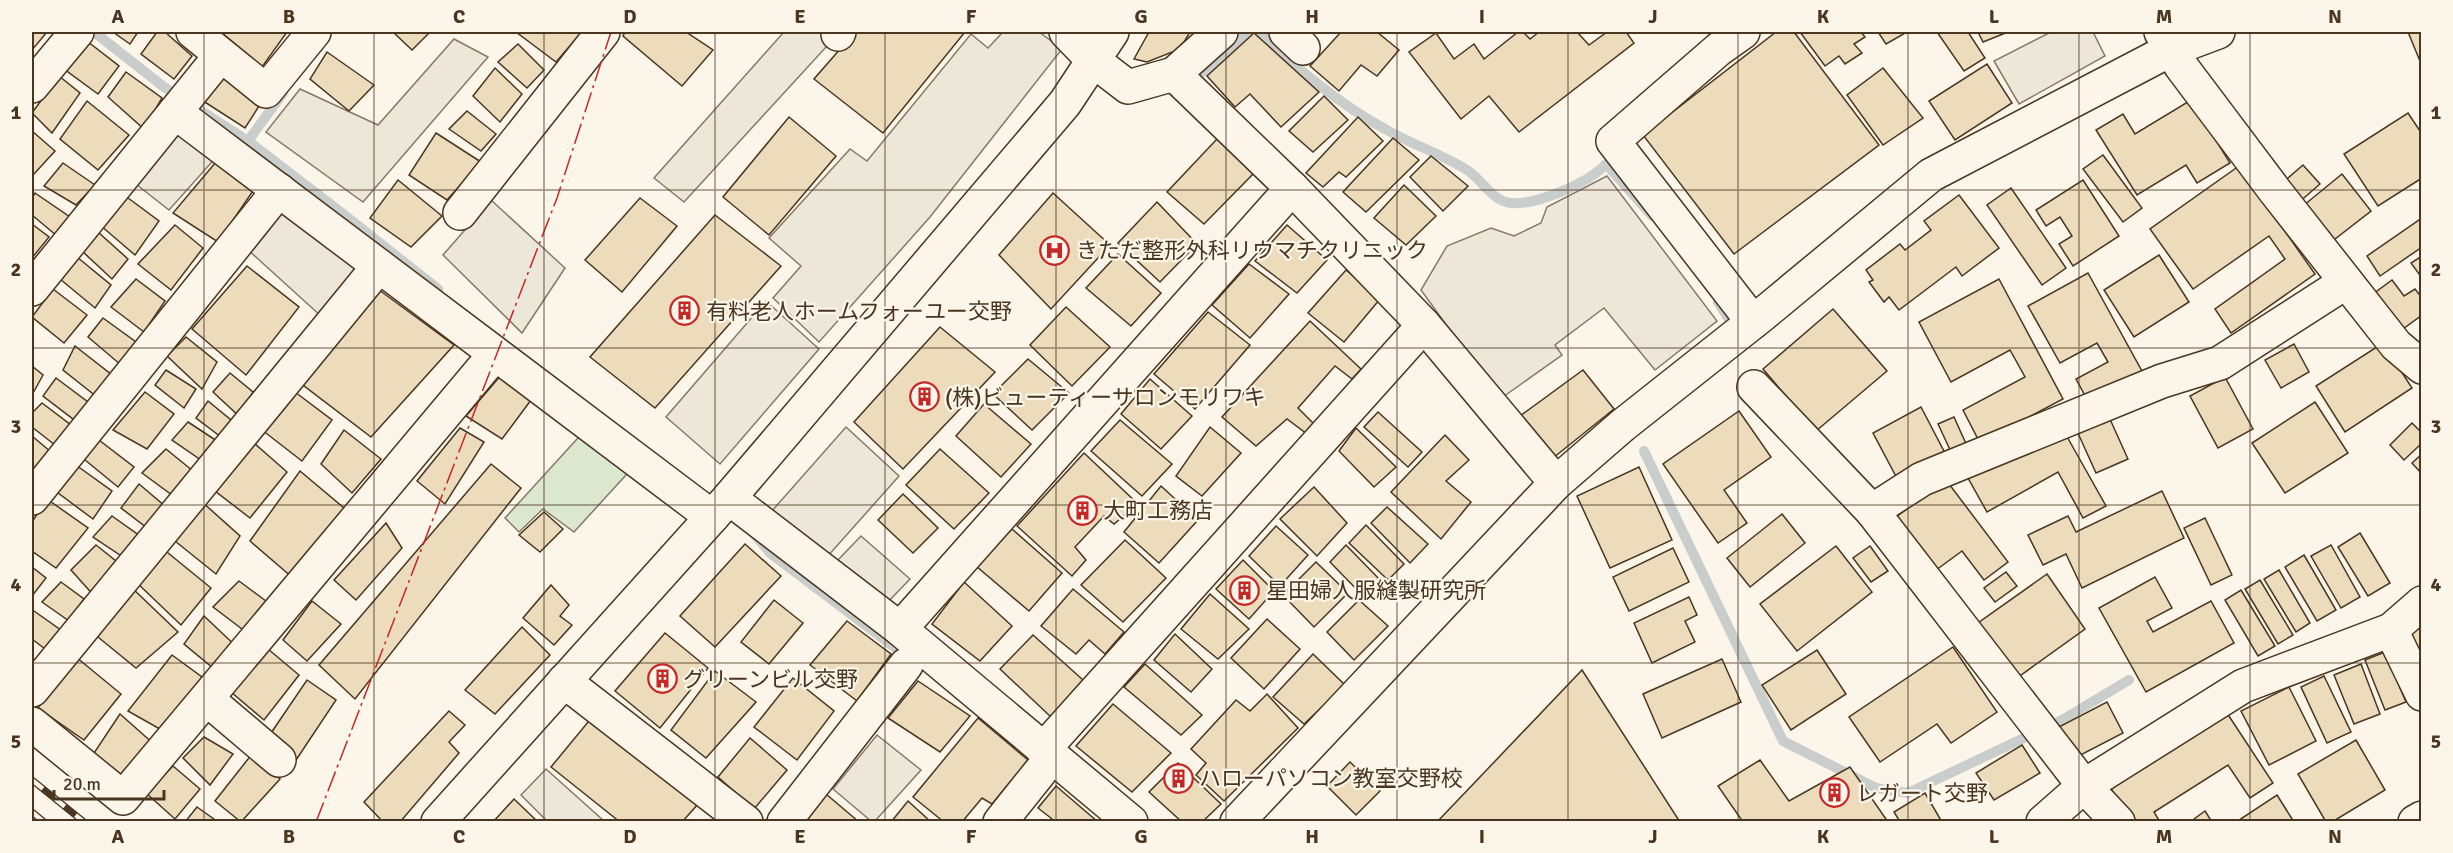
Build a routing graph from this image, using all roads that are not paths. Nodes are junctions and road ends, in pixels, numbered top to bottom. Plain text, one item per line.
1 (193, 32) edge
2 (314, 32) edge
3 (603, 32) edge
4 (1066, 32) edge
5 (1112, 32) edge
6 (1221, 32) edge
7 (2218, 32) edge
8 (75, 34) edge
9 (1725, 37) edge
10 (2166, 41) edge
11 (221, 55) junction
12 (1094, 61) junction
13 (1174, 74) junction
14 (32, 86) edge
15 (176, 111) junction
16 (1292, 189) junction
17 (279, 190) junction
18 (460, 213) dead end
19 (379, 266) junction
20 (2346, 282) junction
21 (32, 289) edge
22 (1753, 322) junction
23 (1424, 325) junction
24 (495, 354) junction
25 (2421, 367) edge
26 (1754, 387) dead end
27 (1556, 483) junction
28 (32, 498) edge
29 (721, 508) junction
30 (1872, 511) junction
31 (2421, 603) edge
32 (900, 629) junction
33 (2391, 630) junction
34 (906, 665) dead end
35 (564, 681) junction
36 (32, 690) edge
37 (2421, 694) edge
38 (207, 699) junction
39 (32, 724) edge
40 (279, 760) dead end
41 (1041, 761) junction
42 (2084, 786) junction
43 (2421, 818) edge
44 (438, 822) edge
45 (746, 822) edge
46 (784, 822) edge
47 (1000, 822) edge
48 (1131, 822) edge
49 (1237, 822) edge
50 (2043, 822) edge
51 (2118, 822) edge
52 (2415, 822) edge

1 - 11 street
2 - 11 street
3 - 18 street
4 - 12 street
5 - 12 street
6 - 13 street
7 - 10 street
8 - 14 street
9 - 22 street
10 - 20 street
10 - 22 street
11 - 15 street
12 - 13 street
12 - 29 street
13 - 16 street
15 - 17 street
15 - 21 street
16 - 23 street
16 - 32 street
17 - 19 street
17 - 28 street
19 - 24 street
19 - 36 street
20 - 25 street
20 - 30 street
22 - 27 street
23 - 27 street
23 - 41 street
24 - 29 street
24 - 38 street
26 - 30 street
27 - 49 street
29 - 32 street
29 - 35 street
30 - 42 street
31 - 33 street
32 - 41 street
33 - 37 street
33 - 42 street
34 - 46 street
35 - 44 street
35 - 45 street
38 - 39 street
38 - 40 street
41 - 47 street
41 - 48 street
42 - 50 street
42 - 51 street
43 - 52 street

